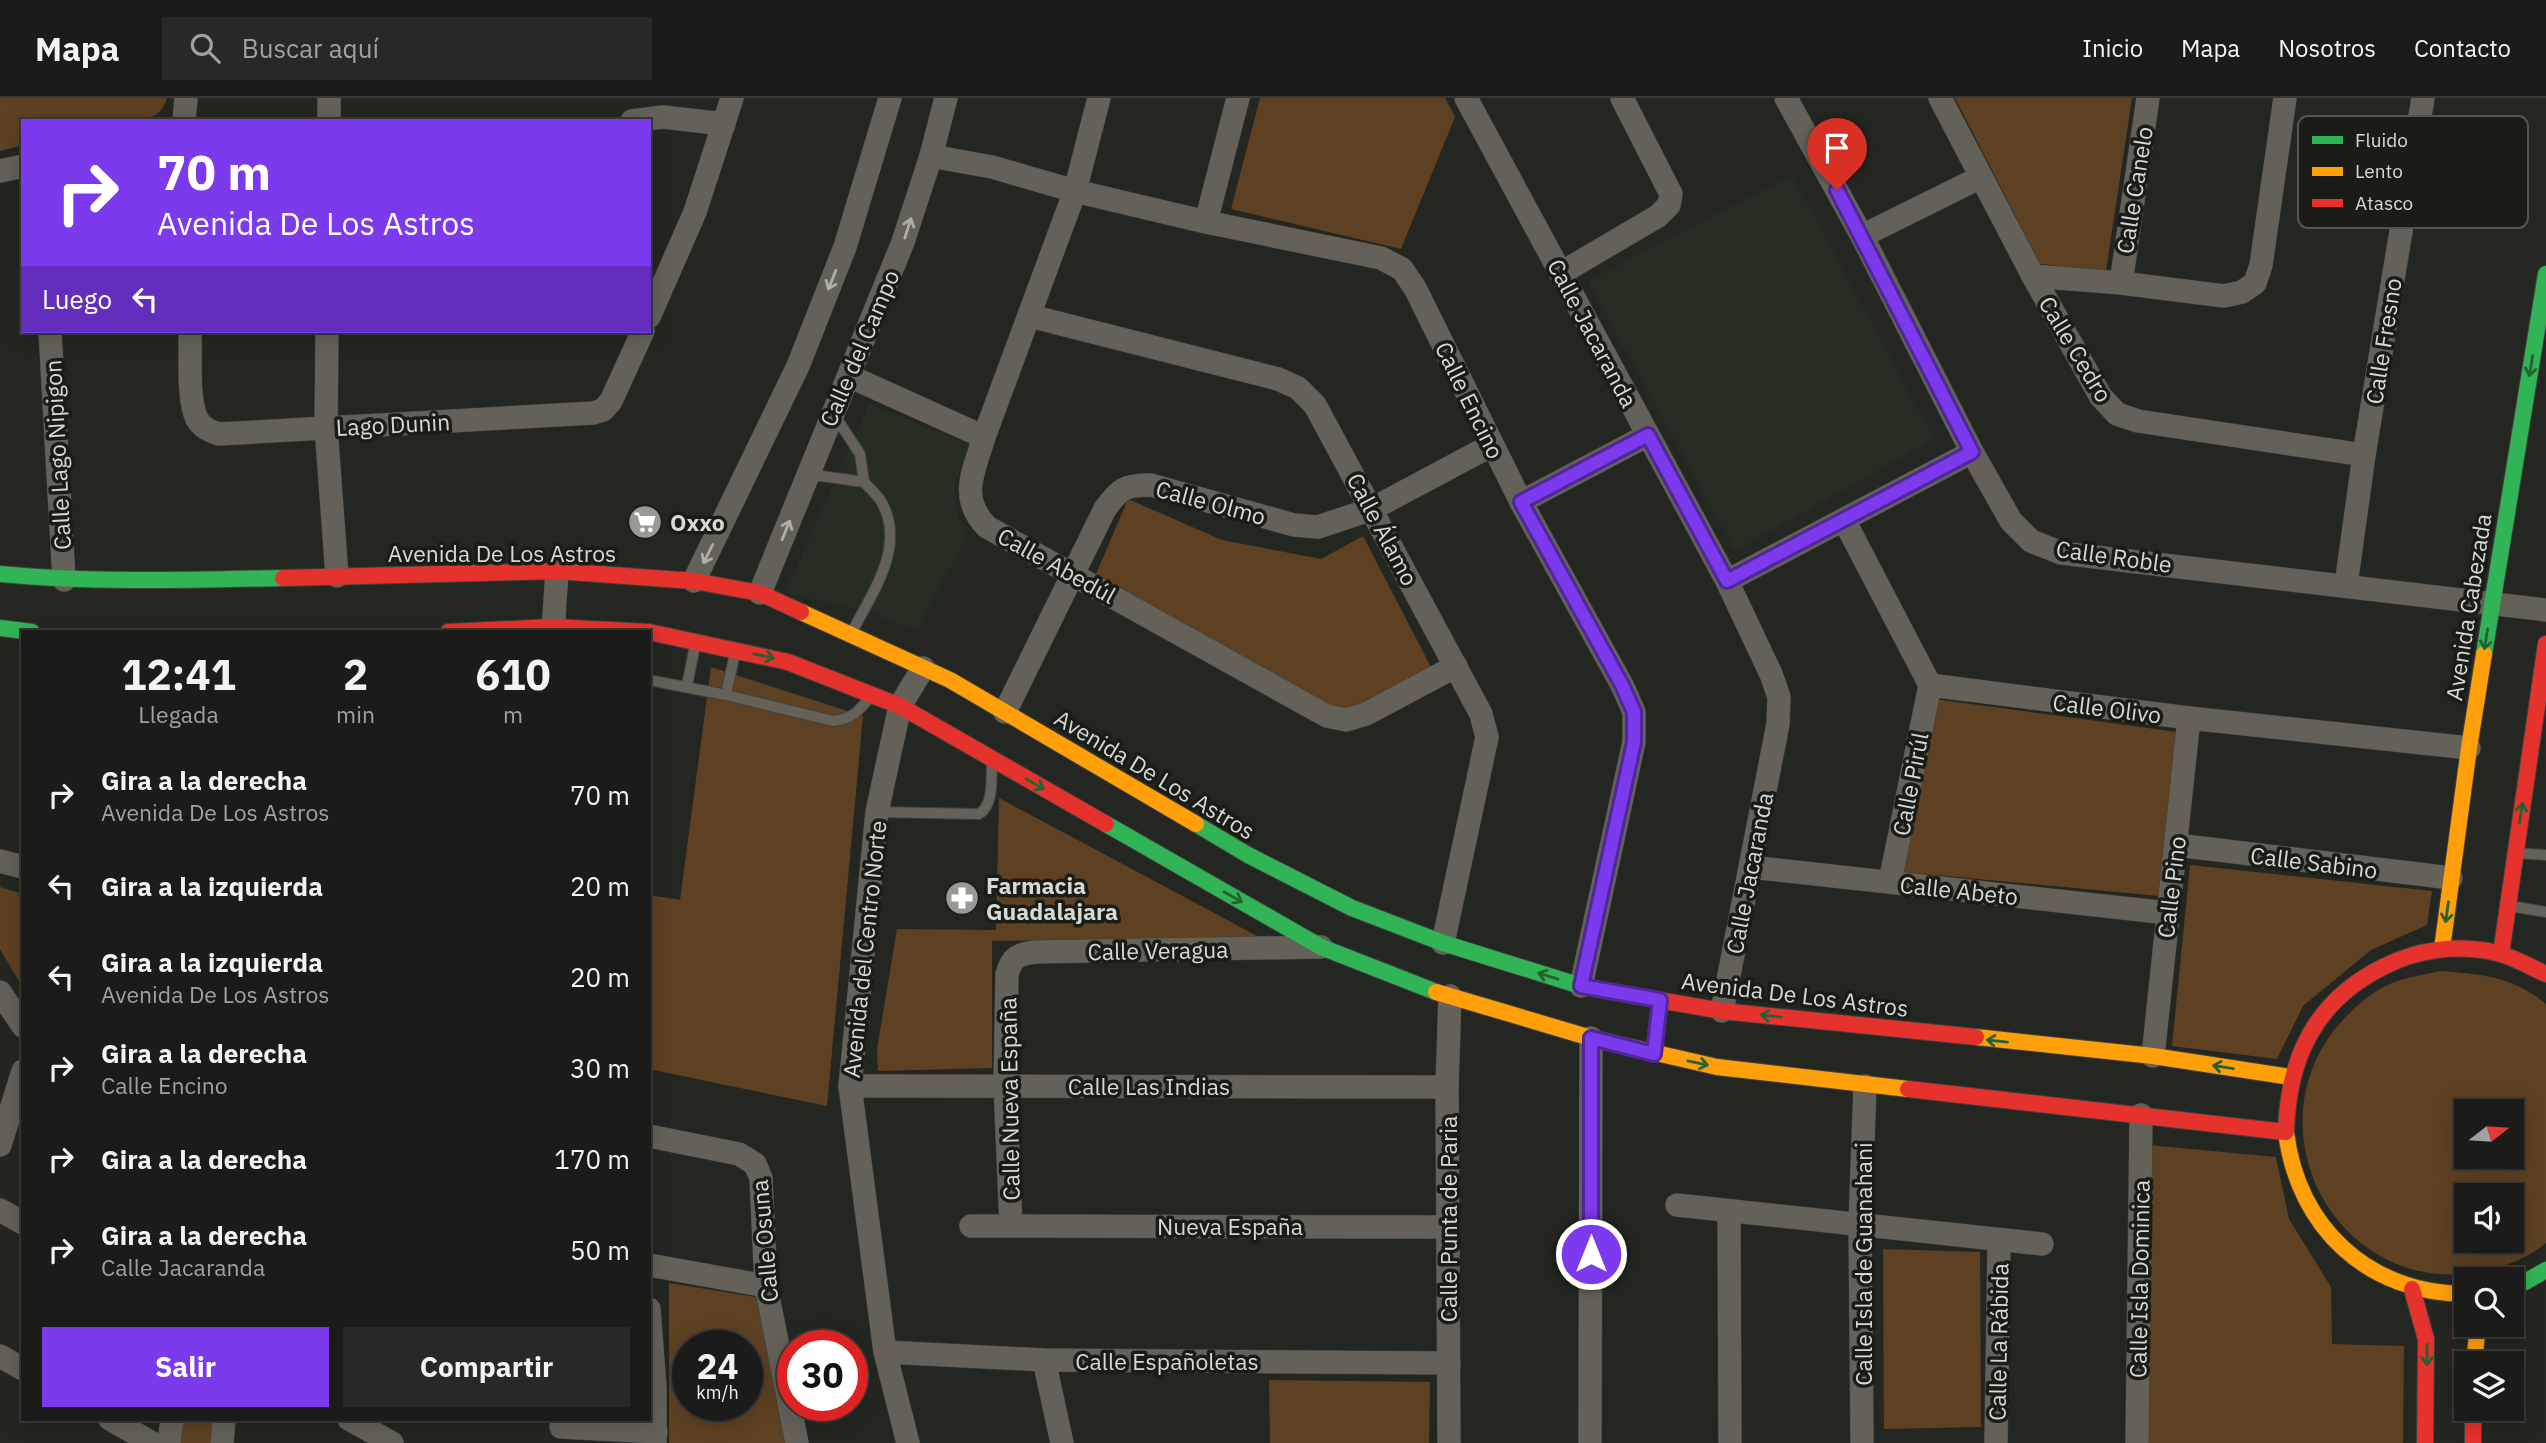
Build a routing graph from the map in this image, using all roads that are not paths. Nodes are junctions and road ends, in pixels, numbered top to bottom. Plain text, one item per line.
1 (186, 98) edge
2 (329, 98) edge
3 (732, 98) edge
4 (890, 98) edge
5 (946, 98) edge
6 (1099, 98) edge
7 (1238, 98) edge
8 (1466, 98) edge
9 (1622, 98) edge
10 (1786, 98) edge
11 (1940, 98) edge
12 (2148, 98) edge
13 (2285, 98) edge
14 (2423, 98) edge
15 (2420, 116) edge
16 (184, 119) edge
17 (329, 119) edge
18 (648, 119) edge
19 (724, 124) junction
20 (931, 156) junction
21 (21, 166) edge
22 (0, 171) edge
23 (1981, 177) junction
24 (1075, 191) junction
25 (1206, 222) junction
26 (2402, 228) edge
27 (1862, 236) junction
28 (1560, 273) junction
29 (2546, 274) edge
30 (2033, 276) junction
31 (2120, 283) junction
32 (655, 292) edge
33 (1030, 316) junction
34 (50, 333) edge
35 (191, 333) edge
36 (327, 333) edge
37 (642, 333) edge
38 (849, 376) junction
39 (833, 412) junction
40 (327, 427) junction
41 (1648, 435) junction
42 (984, 437) junction
43 (1492, 445) junction
44 (1972, 452) junction
45 (2364, 455) junction
46 (807, 474) junction
47 (864, 482) junction
48 (1521, 502) junction
49 (1372, 509) junction
50 (1844, 520) junction
51 (557, 571) junction
52 (0, 574) edge
53 (1074, 574) junction
54 (337, 576) junction
55 (64, 580) junction
56 (694, 581) junction
57 (1727, 581) junction
58 (2346, 585) junction
59 (760, 593) junction
60 (2492, 603) junction
61 (2546, 610) edge
62 (0, 628) edge
63 (553, 629) edge
64 (518, 630) edge
65 (582, 630) edge
66 (21, 631) edge
67 (851, 633) junction
68 (651, 634) edge
69 (696, 642) junction
70 (2546, 644) edge
71 (736, 650) junction
72 (1456, 666) junction
73 (923, 668) junction
74 (651, 680) edge
75 (1930, 685) junction
76 (687, 687) junction
77 (726, 695) junction
78 (871, 695) junction
79 (900, 706) junction
80 (1005, 712) junction
81 (2189, 718) junction
82 (2469, 748) junction
83 (2538, 756) edge
84 (993, 760) junction
85 (877, 812) junction
86 (2176, 845) junction
87 (2515, 853) junction
88 (2546, 855) edge
89 (0, 861) edge
90 (21, 866) edge
91 (1751, 867) junction
92 (2451, 878) junction
93 (1891, 882) junction
94 (2508, 906) junction
95 (2546, 912) edge
96 (2168, 914) junction
97 (1443, 943) junction
98 (1321, 947) junction
99 (2442, 949) junction
100 (2501, 954) junction
101 (1007, 974) joint
102 (2546, 974) edge
103 (1581, 986) junction
104 (0, 992) edge
105 (1450, 996) junction
106 (1660, 1000) junction
107 (1722, 1011) junction
108 (21, 1023) edge
109 (1591, 1038) junction
110 (1654, 1054) junction
111 (2153, 1056) junction
112 (21, 1077) edge
113 (2291, 1077) junction
114 (850, 1086) junction
115 (1004, 1086) junction
116 (1865, 1086) junction
117 (1447, 1087) junction
118 (2141, 1115) junction
119 (2285, 1132) junction
120 (651, 1136) edge
121 (0, 1144) edge
122 (1677, 1205) dead end
123 (0, 1210) edge
124 (1729, 1211) junction
125 (21, 1222) edge
126 (1011, 1225) junction
127 (1860, 1225) junction
128 (971, 1226) dead end
129 (1448, 1227) junction
130 (1999, 1241) junction
131 (2042, 1244) dead end
132 (651, 1265) edge
133 (2546, 1270) edge
134 (2524, 1282) edge
135 (766, 1286) junction
136 (2412, 1289) junction
137 (2454, 1295) edge
138 (886, 1352) junction
139 (0, 1356) edge
140 (1044, 1360) junction
141 (651, 1361) edge
142 (1449, 1363) junction
143 (21, 1368) edge
144 (652, 1387) edge
145 (114, 1421) edge
146 (172, 1421) edge
147 (224, 1421) edge
148 (353, 1421) edge
149 (2473, 1421) edge
150 (561, 1430) edge
151 (656, 1438) edge
152 (152, 1443) edge
153 (169, 1443) edge
154 (222, 1443) edge
155 (392, 1443) edge
156 (797, 1443) edge
157 (908, 1443) edge
158 (1062, 1443) edge
159 (1449, 1443) edge
160 (1590, 1443) edge
161 (1730, 1443) edge
162 (1862, 1443) edge
163 (1996, 1443) edge
164 (2137, 1443) edge
165 (2425, 1443) edge
166 (2473, 1443) edge

1 - 16 street
2 - 17 street
3 - 19 street
4 -> 56 street
5 - 20 street, Calle del Campo
6 - 24 street, Calle Abedúl
7 - 25 street
8 - 28 street, Calle Jacaranda
9 - 28 street
10 - 27 street, Calle Roble
11 - 23 street, Calle Cedro
12 - 31 street, Calle Canelo
13 - 31 street
14 - 15 street, Calle Fresno
18 - 19 street
19 - 32 street
20 - 24 street, Calle Encino
38 -> 20 street, Calle del Campo
21 - 22 street
23 - 27 street
23 - 30 street, Calle Cedro
24 - 25 street, Calle Encino
24 - 33 street, Calle Abedúl
25 - 43 street, Calle Encino
26 - 45 street, Calle Fresno
27 - 44 street, Calle Roble
28 - 41 street, Calle Jacaranda
29 -> 60 main road, Avenida Cabezada
30 - 31 street
30 - 45 street, Calle Cedro
33 - 42 street, Calle Abedúl
33 - 49 street, Calle Álamo
34 - 55 street, Calle Lago Nipigon
35 - 40 street, Lago Dunin
36 - 40 street
37 - 40 street, Lago Dunin
38 - 39 street, Calle del Campo
38 - 42 street
39 - 46 street, Calle del Campo
39 - 47 lane
40 - 54 street
41 - 48 street
41 - 57 street, Calle Jacaranda
42 - 53 street, Calle Abedúl
43 - 48 street, Calle Encino
43 - 49 street, Calle Olmo
44 - 50 street
44 - 58 street, Calle Roble
45 - 58 street, Calle Fresno
46 - 47 lane
59 -> 46 street, Calle del Campo
47 - 67 lane
48 - 103 street, Calle Encino
49 - 53 street, Calle Olmo
49 - 72 street, Calle Álamo
50 - 57 street
50 - 75 street
51 - 54 main road, Avenida De Los Astros
51 - 56 main road, Avenida De Los Astros
51 - 63 street
52 - 55 main road, Avenida De Los Astros
53 - 72 street, Calle Abedúl
53 - 80 street, Calle Olmo
54 - 55 main road, Avenida De Los Astros
56 - 59 main road, Avenida De Los Astros
57 - 91 street, Calle Jacaranda
58 - 60 street, Calle Roble
59 - 67 main road, Avenida De Los Astros
60 - 61 street, Calle Roble
60 -> 82 main road, Avenida Cabezada
62 - 66 main road
63 - 64 main road
63 - 65 main road
67 - 73 main road, Avenida De Los Astros
68 - 69 main road
69 - 71 main road
69 - 76 lane
70 - 83 main road
71 - 77 lane
71 -> 78 main road
72 - 97 street, Calle Álamo
73 - 79 street, Avenida del Centro Norte
73 - 80 main road, Avenida De Los Astros
74 - 76 lane
75 - 81 street, Calle Olivo
75 - 93 street, Calle Pirúl
76 - 77 lane
77 - 78 lane
78 - 79 main road
79 - 84 main road
79 - 85 street, Avenida del Centro Norte
80 - 97 main road, Avenida De Los Astros
81 - 82 street, Calle Olivo
81 - 86 street, Calle Pino
82 - 92 main road, Avenida Cabezada
87 -> 83 main road
84 - 85 lane
84 -> 98 main road
85 - 114 street, Avenida del Centro Norte
86 - 92 street, Calle Sabino
86 - 96 street, Calle Pino
87 - 88 lane
87 - 94 main road
89 - 90 street
91 - 93 street, Calle Abeto
91 - 107 street, Calle Jacaranda
92 -> 99 main road, Avenida Cabezada
93 - 96 street, Calle Abeto
94 - 95 lane
94 - 100 main road
96 - 111 street, Calle Pino
103 -> 97 main road, Avenida De Los Astros
98 - 101 street, Calle Veragua
98 - 105 main road
99 - 100 main road
99 - 113 main road
100 - 102 main road
101 - 115 street, Calle Nueva España
103 - 106 main road, Avenida De Los Astros
104 - 108 street
105 - 109 main road
105 - 117 street, Calle Punta de Paria
106 - 107 main road, Avenida De Los Astros
106 - 110 main road
111 -> 107 main road, Avenida De Los Astros
109 - 110 main road
109 - 160 street
110 -> 116 main road
113 -> 111 main road, Avenida De Los Astros
112 - 121 street
113 - 119 main road
114 - 115 street, Calle Las Indias
114 - 138 street, Avenida del Centro Norte
115 - 117 street, Calle Las Indias
115 - 126 street, Calle Nueva España
116 - 118 main road
116 - 127 street, Calle Isla de Guanahani
117 - 129 street, Calle Punta de Paria
118 - 119 main road
118 - 164 street, Calle Isla Dominica
119 - 136 main road
120 - 135 street, Calle Osuna
122 - 124 street
123 - 125 street
124 - 127 street
124 - 161 street
126 - 128 street, Nueva España
126 - 129 street, Nueva España
127 - 130 street
127 - 162 street, Calle Isla de Guanahani
129 - 142 street, Calle Punta de Paria
130 - 131 street
130 - 163 street, Calle La Rábida
132 - 135 street
133 - 134 main road
135 - 156 street, Calle Osuna
136 - 137 main road
136 -> 165 main road
138 - 140 street, Calle Españoletas
138 - 157 street, Avenida del Centro Norte
139 - 143 street
140 - 142 street, Calle Españoletas
140 - 158 street
141 - 144 street
142 - 159 street, Calle Punta de Paria
144 - 151 street
145 - 152 street
146 - 153 street
147 - 154 street
148 - 155 street
149 - 166 main road
150 - 151 street

